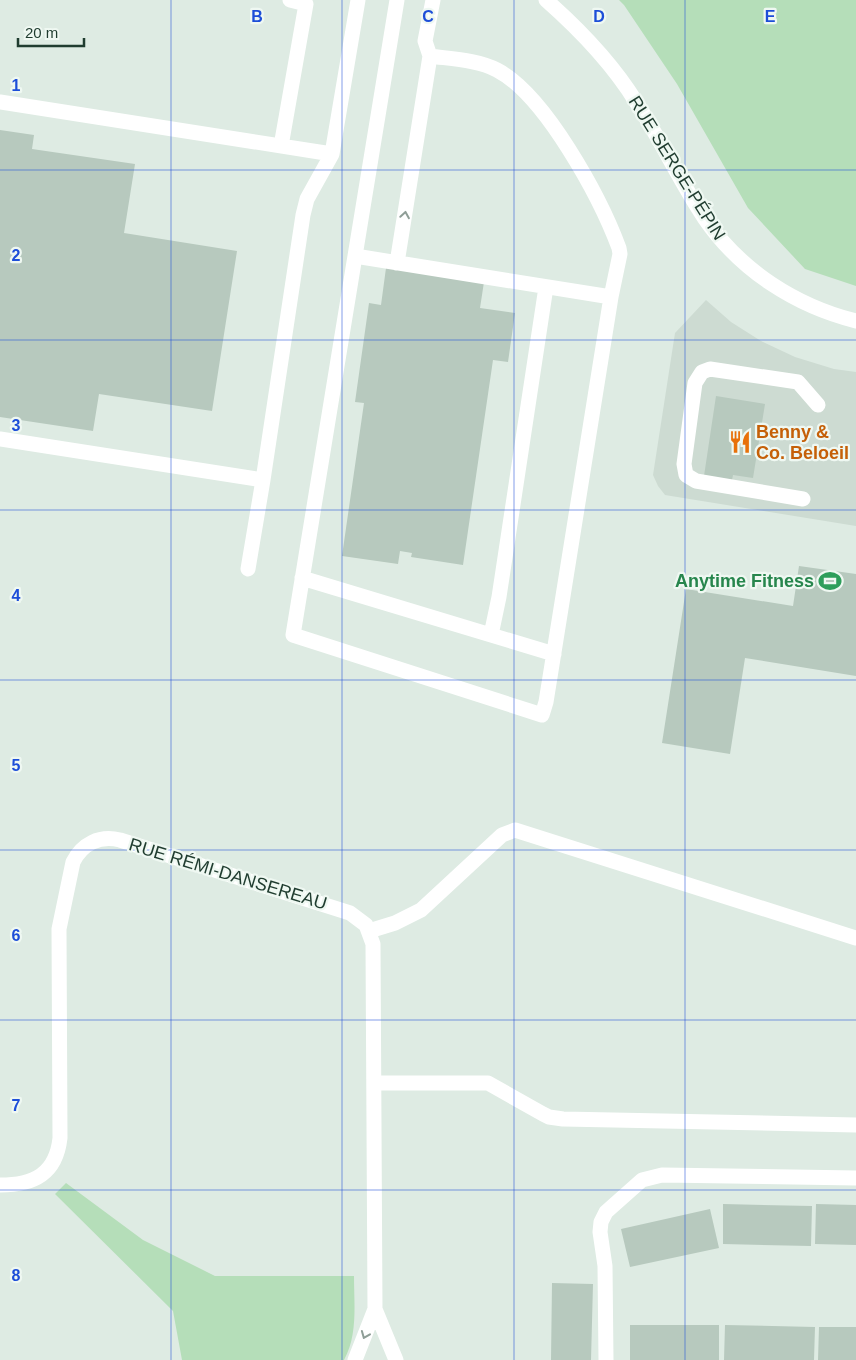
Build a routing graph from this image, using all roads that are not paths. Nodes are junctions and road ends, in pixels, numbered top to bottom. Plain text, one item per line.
1 (290, 0) edge
2 (358, 0) edge
3 (397, 0) edge
4 (433, 0) edge
5 (546, 0) edge
6 (430, 56) junction
7 (0, 102) edge
8 (281, 146) junction
9 (332, 154) junction
10 (355, 256) junction
11 (397, 263) junction
12 (546, 287) junction
13 (611, 298) junction
14 (856, 321) edge
15 (818, 405) dead end
16 (0, 439) edge
17 (263, 480) junction
18 (804, 498) dead end
19 (248, 569) dead end
20 (302, 578) junction
21 (491, 635) junction
22 (554, 654) junction
23 (369, 931) junction
24 (856, 938) edge
25 (374, 1083) junction
26 (856, 1125) edge
27 (856, 1178) edge
28 (0, 1185) edge
29 (375, 1309) junction
30 (355, 1360) edge
31 (396, 1360) edge
32 (606, 1360) edge

1 - 8 street
2 - 9 street
3 - 10 street
4 - 6 street
5 - 14 street, RUE SERGE-PÉPIN
11 -> 6 street
6 - 13 street
7 - 8 street
8 - 9 street
9 - 17 street
10 - 11 street
10 - 20 street
11 - 12 street
12 - 13 street
12 - 21 street
13 - 22 street
15 - 18 street
16 - 17 street
17 - 19 street
20 - 21 street
20 - 22 street
21 - 22 street
23 - 24 street
23 - 25 street
23 - 28 street, RUE RÉMI-DANSEREAU
25 - 26 street
25 - 29 street
27 - 32 street
29 -> 30 street
29 - 31 street

